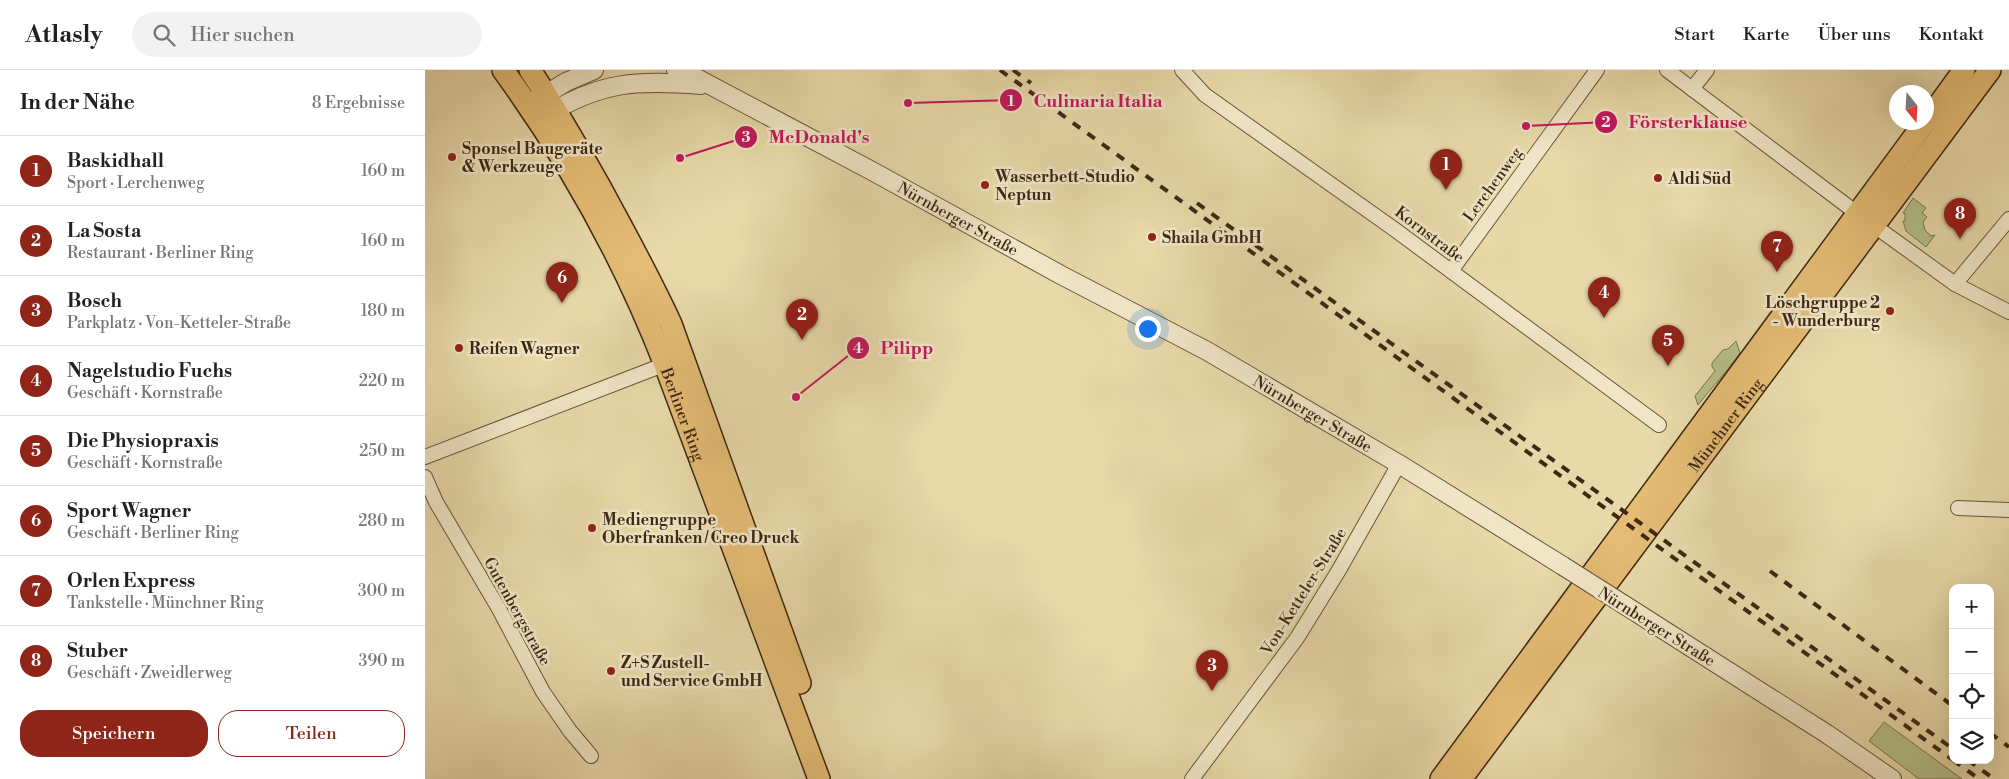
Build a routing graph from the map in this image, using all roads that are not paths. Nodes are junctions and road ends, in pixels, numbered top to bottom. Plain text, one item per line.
1 (503, 70) edge
2 (530, 70) edge
3 (594, 70) edge
4 (676, 70) edge
5 (1182, 70) edge
6 (1597, 70) edge
7 (1667, 70) edge
8 (1707, 70) edge
9 (1964, 70) edge
10 (1990, 70) edge
11 (711, 86) junction
12 (1692, 89) junction
13 (551, 102) junction
14 (1934, 111) edge
15 (533, 113) junction
16 (1921, 130) edge
17 (2009, 219) edge
18 (1866, 220) junction
19 (1451, 271) junction
20 (1955, 284) junction
21 (2009, 312) edge
22 (675, 361) junction
23 (1659, 425) dead end
24 (425, 457) edge
25 (1399, 464) junction
26 (425, 477) edge
27 (1958, 508) dead end
28 (2009, 510) edge
29 (591, 756) dead end
30 (819, 779) edge
31 (835, 779) edge
32 (1192, 779) edge
33 (1441, 779) edge
34 (1461, 779) edge
35 (1893, 779) edge

1 - 15 main road, Berliner Ring
2 - 13 main road, Berliner Ring
3 - 13 street
4 - 11 street, Nürnberger Straße
5 - 19 street, Kornstraße
6 - 19 street, Lerchenweg
7 - 12 street
8 - 12 street
9 - 14 main road, Münchner Ring
10 - 18 main road, Münchner Ring
11 - 13 street, Nürnberger Straße
11 - 25 street, Nürnberger Straße
12 - 18 street
13 - 15 street
13 - 22 main road, Berliner Ring
15 - 22 main road, Berliner Ring
16 - 18 main road, Münchner Ring
17 - 20 street
18 - 20 street
18 - 33 main road, Münchner Ring
18 - 34 main road, Münchner Ring
19 - 23 street, Kornstraße
20 - 21 street
22 - 24 street
22 - 30 main road, Berliner Ring
22 - 31 main road, Berliner Ring
25 - 32 street, Von-Ketteler-Straße
25 - 35 street, Nürnberger Straße, bridge
26 - 29 street, Gutenbergstraße
27 - 28 street

